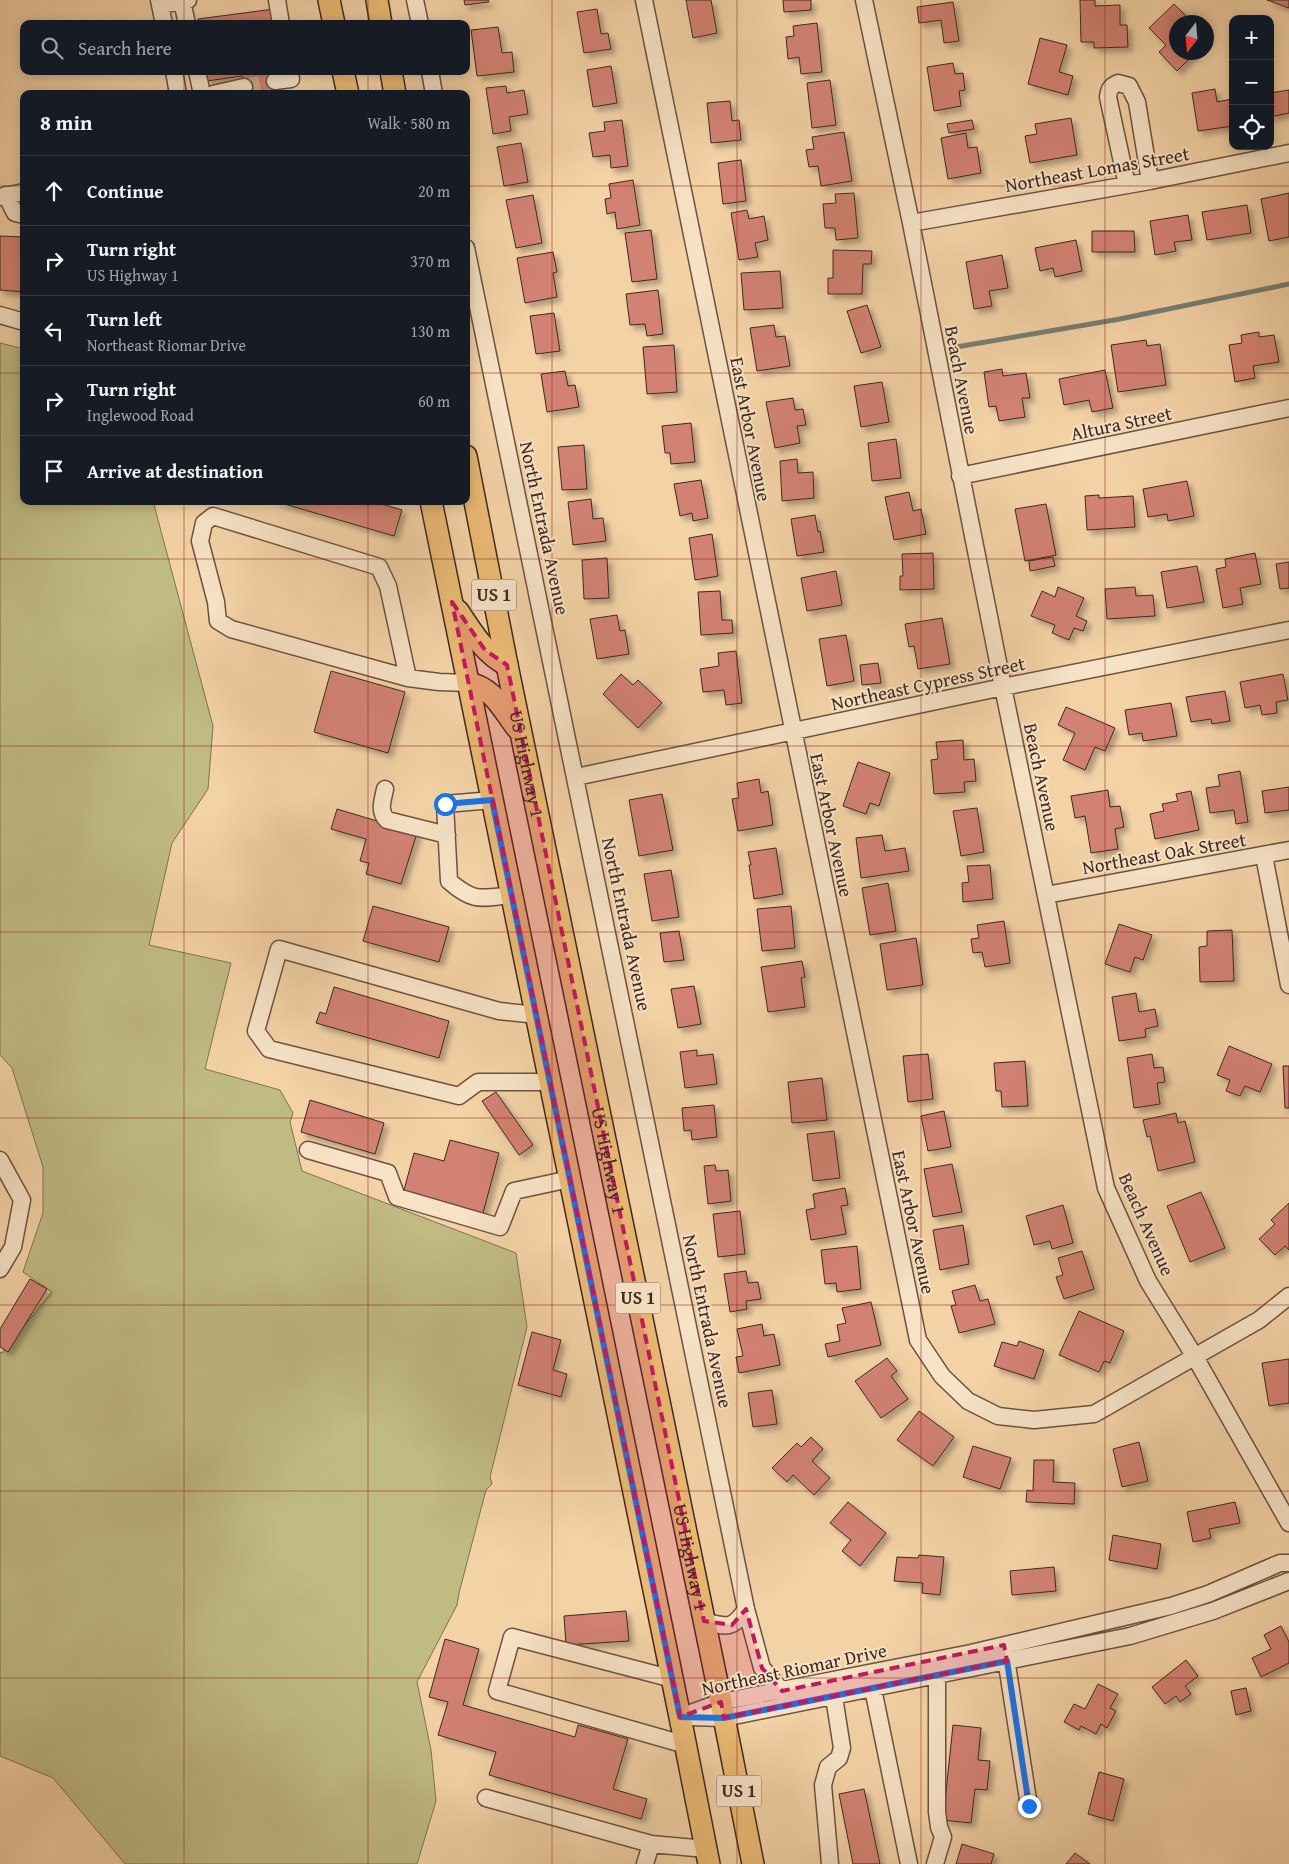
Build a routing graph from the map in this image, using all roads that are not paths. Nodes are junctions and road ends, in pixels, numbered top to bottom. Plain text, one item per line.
1 (277, 0) edge
2 (329, 0) edge
3 (376, 0) edge
4 (415, 0) edge
5 (644, 0) edge
6 (864, 0) edge
7 (185, 1) edge
8 (159, 3) edge
9 (163, 20) edge
10 (187, 20) edge
11 (280, 20) edge
12 (333, 20) edge
13 (380, 20) edge
14 (419, 20) edge
15 (175, 75) edge
16 (199, 75) edge
17 (344, 75) edge
18 (391, 75) edge
19 (431, 75) edge
20 (244, 87) tunnel mouth
21 (177, 90) edge
22 (201, 90) edge
23 (231, 90) edge
24 (347, 90) edge
25 (394, 90) edge
26 (433, 90) edge
27 (1289, 153) edge
28 (1150, 181) junction
29 (1127, 185) junction
30 (20, 193) edge
31 (3, 196) edge
32 (20, 214) edge
33 (911, 223) junction
34 (470, 267) edge
35 (0, 315) edge
36 (20, 321) edge
37 (1289, 408) edge
38 (470, 476) edge
39 (960, 476) junction
40 (433, 505) edge
41 (452, 602) junction
42 (1289, 630) edge
43 (507, 665) junction
44 (408, 678) junction
45 (468, 683) junction
46 (1003, 687) junction
47 (793, 732) junction
48 (522, 735) junction
49 (576, 777) junction
50 (384, 789) dead end
51 (492, 800) junction
52 (447, 835) junction
53 (1289, 850) edge
54 (1264, 856) junction
55 (512, 895) junction
56 (1046, 895) junction
57 (1289, 985) edge
58 (536, 1014) junction
59 (550, 1082) junction
60 (308, 1150) dead end
61 (0, 1160) edge
62 (570, 1179) junction
63 (0, 1269) edge
64 (1289, 1296) edge
65 (1195, 1357) junction
66 (1289, 1523) edge
67 (1289, 1563) edge
68 (1289, 1581) edge
69 (746, 1609) junction
70 (704, 1621) junction
71 (1005, 1653) junction
72 (935, 1668) junction
73 (870, 1672) junction
74 (672, 1679) junction
75 (874, 1689) junction
76 (782, 1691) junction
77 (834, 1697) junction
78 (722, 1710) junction
79 (680, 1717) junction
80 (686, 1745) junction
81 (486, 1798) dead end
82 (1029, 1806) dead end
83 (651, 1844) junction
84 (708, 1856) edge
85 (645, 1864) edge
86 (752, 1864) edge
87 (830, 1864) edge
88 (909, 1864) edge
89 (935, 1864) edge

1 - 11 street
2 - 12 main road
3 - 13 main road
4 - 14 street
5 - 47 street, East Arbor Avenue
6 - 33 street, Beach Avenue
7 - 8 street
7 - 10 street
8 - 9 street
15 - 21 street
16 - 22 street
17 - 24 main road
18 - 25 main road
19 - 26 street
20 - 23 street
27 - 28 street, Northeast Lomas Street
28 - 29 street, Northeast Lomas Street
28 - 29 street
29 - 33 street, Northeast Lomas Street
30 - 31 street
31 - 32 street
33 - 39 street, Beach Avenue
34 - 49 street, North Entrada Avenue
35 - 36 street
37 - 39 street, Altura Street
38 - 43 main road, US Highway 1 / US 1
39 - 46 street, Beach Avenue
40 - 41 main road, US 1
41 - 43 main road
41 - 45 main road, US 1
42 - 46 street, Northeast Cypress Street
43 - 48 main road, US Highway 1 / US 1
44 - 44 street
44 - 45 street
45 - 48 main road
45 - 51 main road, US 1
46 - 47 street, Northeast Cypress Street
46 - 56 street, Beach Avenue
47 - 49 street, Northeast Cypress Street
47 - 65 street, East Arbor Avenue
48 - 70 main road, US Highway 1 / US 1
49 - 69 street, North Entrada Avenue
50 - 52 street
51 - 52 street
51 - 55 main road, US 1
52 - 55 street
53 - 54 street, Northeast Oak Street
54 - 56 street, Northeast Oak Street
54 - 57 street
55 - 58 main road, US 1
56 - 65 street, Beach Avenue
58 - 59 main road, US 1
58 - 59 street
59 - 62 main road, US 1
60 - 62 street
61 - 63 street
62 - 74 main road, US 1
64 - 65 street, East Arbor Avenue
65 - 66 street, Beach Avenue
67 - 71 street, Northeast Riomar Drive
68 - 71 street, Northeast Riomar Drive
69 - 70 street
69 - 76 street, North Entrada Avenue
70 - 78 main road, US Highway 1 / US 1
71 - 72 street, Northeast Riomar Drive
71 - 82 street
72 - 73 street, Northeast Riomar Drive
72 - 75 street, Northeast Riomar Drive
72 - 89 street
73 - 75 street
73 - 76 street, Northeast Riomar Drive
74 - 79 main road, US 1
74 - 80 street
75 - 77 street, Northeast Riomar Drive
75 - 88 street
76 - 78 street, Northeast Riomar Drive
77 - 78 street, Northeast Riomar Drive
77 - 87 street
78 - 79 street, Northeast Riomar Drive
78 - 86 main road, US Highway 1 / US 1
79 - 80 main road, US 1
80 - 84 main road, US 1
81 - 83 street
83 - 84 street
83 - 85 street

